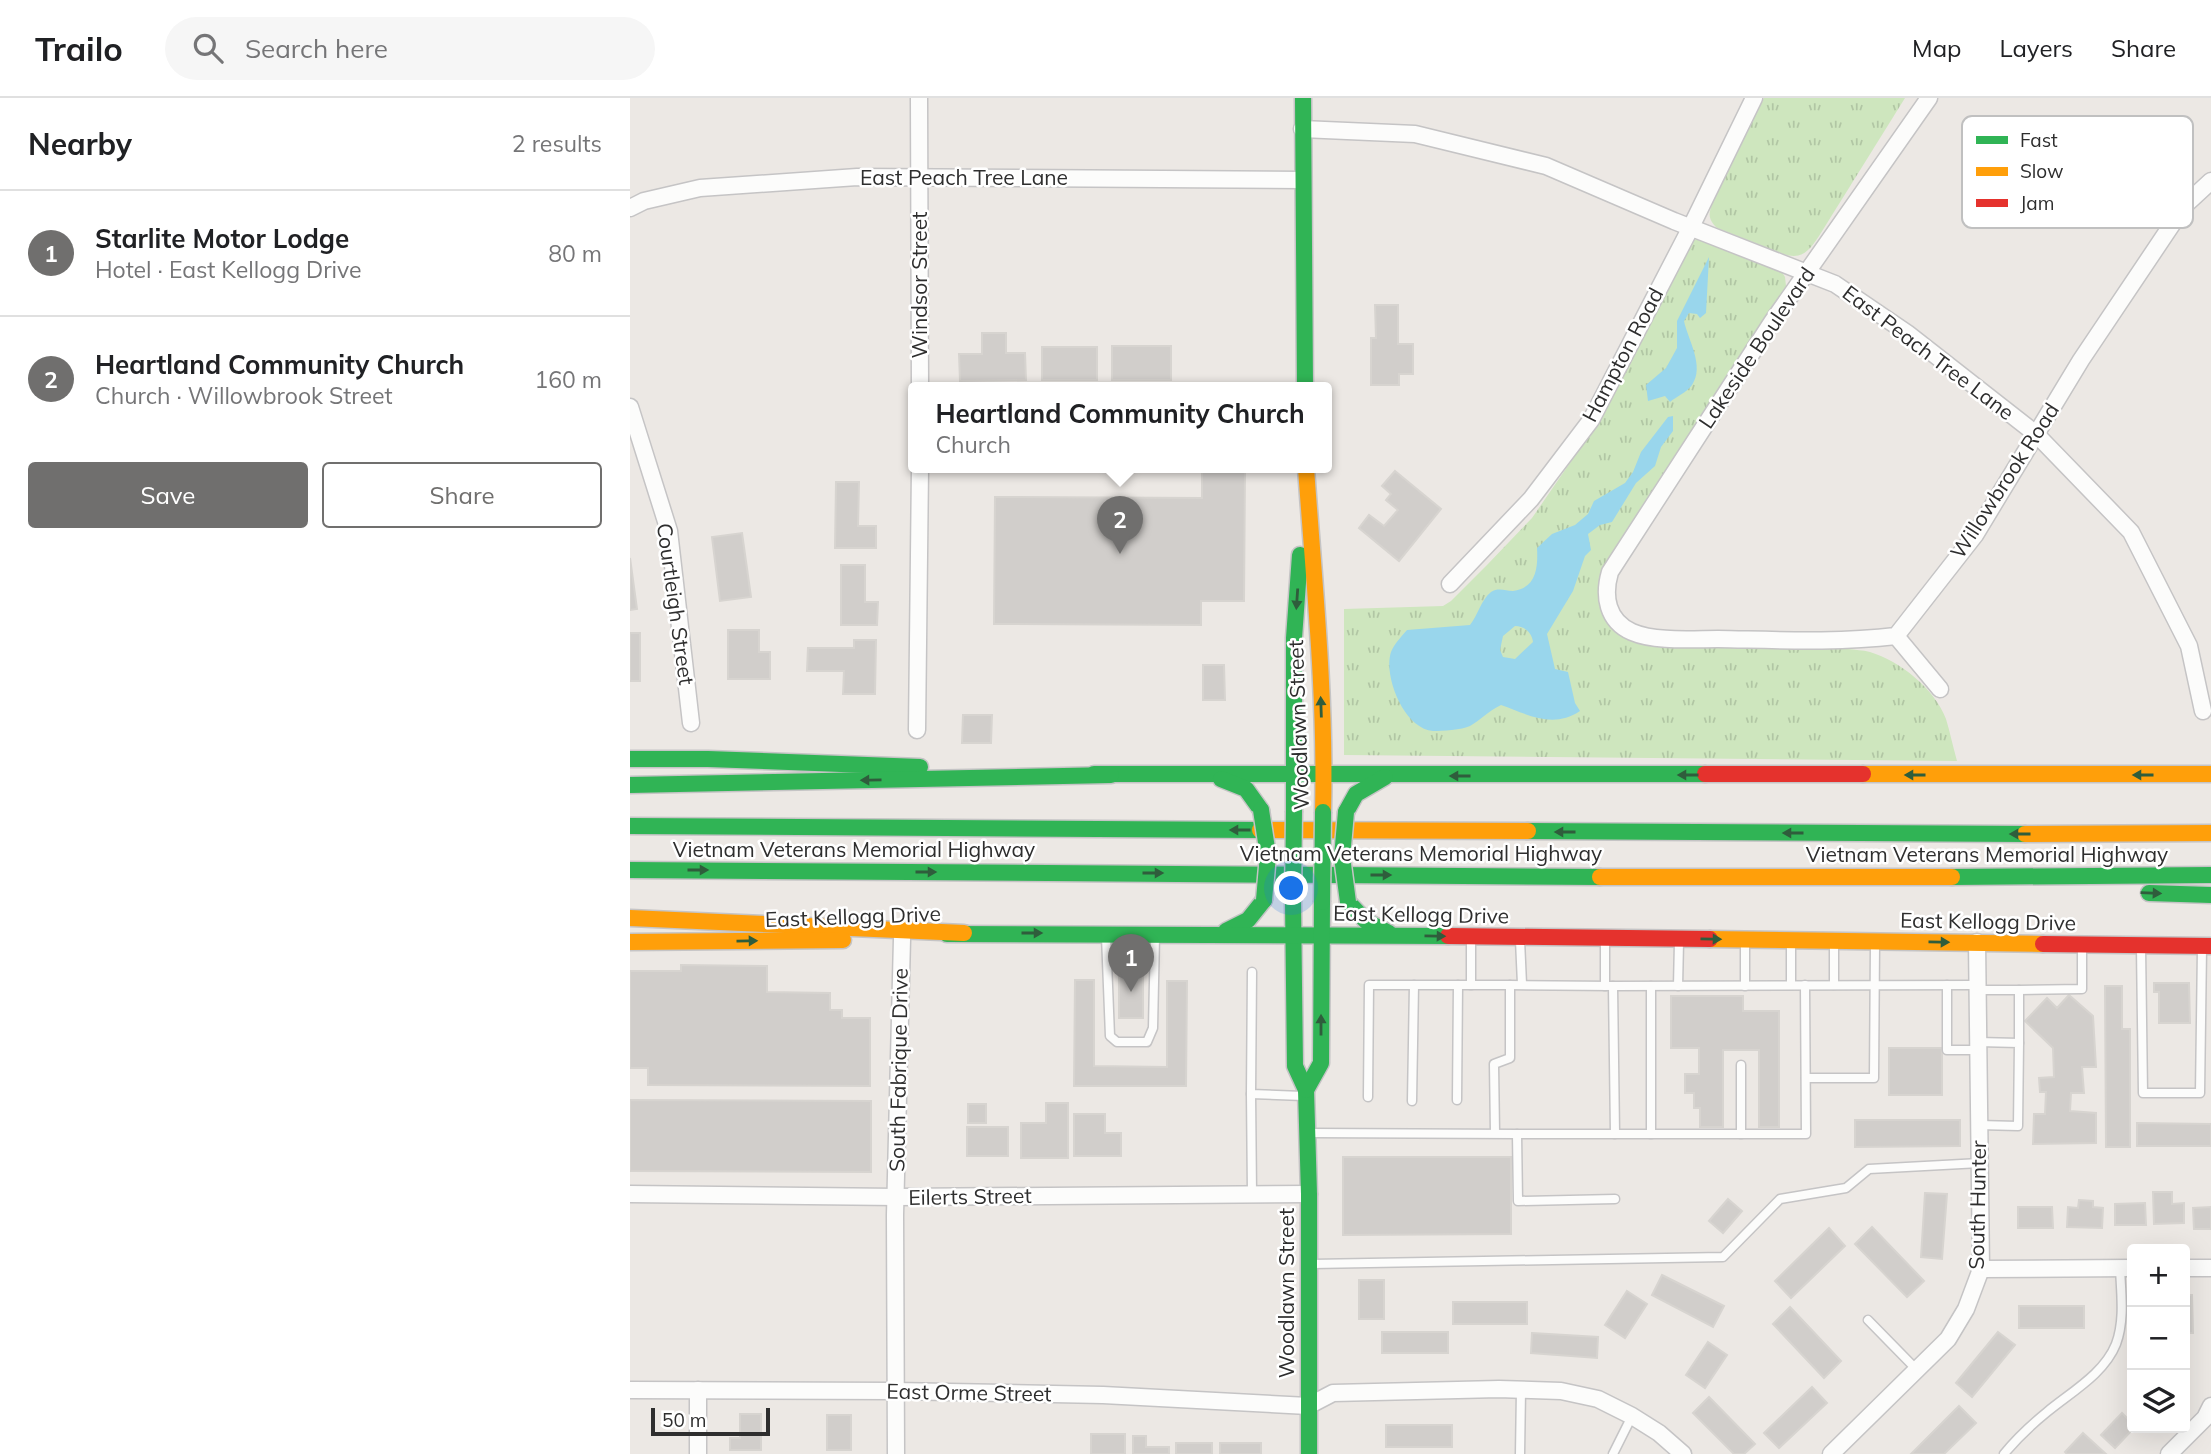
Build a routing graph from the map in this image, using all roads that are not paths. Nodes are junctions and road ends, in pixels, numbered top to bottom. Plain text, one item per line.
1 (919, 98) edge
2 (1303, 98) edge
3 (1754, 98) edge
4 (1929, 98) edge
5 (1303, 129) junction
6 (920, 177) junction
7 (1302, 180) junction
8 (2211, 181) edge
9 (2193, 198) edge
10 (630, 208) edge
11 (1691, 227) junction
12 (2170, 228) edge
13 (1807, 273) junction
14 (920, 382) edge
15 (1305, 382) edge
16 (630, 407) edge
17 (2036, 434) junction
18 (920, 473) edge
19 (1306, 475) edge
20 (1450, 584) dead end
21 (1896, 636) junction
22 (1940, 690) dead end
23 (2203, 711) dead end
24 (691, 723) dead end
25 (917, 730) dead end
26 (630, 759) edge
27 (2211, 774) edge
28 (1111, 775) junction
29 (1294, 775) junction
30 (1324, 775) junction
31 (1213, 776) junction
32 (1388, 776) junction
33 (630, 785) edge
34 (630, 826) edge
35 (2211, 827) edge
36 (2211, 833) edge
37 (2055, 834) junction
38 (630, 870) edge
39 (2211, 875) edge
40 (1740, 877) junction
41 (2211, 895) edge
42 (630, 918) edge
43 (964, 933) junction
44 (1106, 933) junction
45 (1156, 933) junction
46 (1220, 933) junction
47 (1292, 934) junction
48 (1322, 934) junction
49 (1394, 935) junction
50 (1471, 936) junction
51 (1520, 937) junction
52 (1605, 938) junction
53 (902, 939) junction
54 (1679, 939) junction
55 (1745, 940) junction
56 (1791, 940) junction
57 (1834, 941) junction
58 (1874, 941) junction
59 (630, 942) edge
60 (1977, 942) junction
61 (2082, 944) junction
62 (2141, 945) junction
63 (2207, 945) edge
64 (1252, 972) dead end
65 (1522, 984) junction
66 (1414, 985) junction
67 (1458, 985) junction
68 (1471, 985) junction
69 (1510, 985) junction
70 (1791, 985) junction
71 (1805, 985) junction
72 (1834, 985) junction
73 (1875, 985) junction
74 (1947, 985) junction
75 (1609, 986) junction
76 (1651, 986) junction
77 (1678, 986) junction
78 (1745, 986) junction
79 (1978, 987) junction
80 (2019, 990) junction
81 (2019, 1043) junction
82 (1978, 1046) junction
83 (1741, 1065) dead end
84 (1806, 1078) junction
85 (1306, 1093) junction
86 (1251, 1094) junction
87 (1368, 1097) dead end
88 (1457, 1100) dead end
89 (1412, 1101) dead end
90 (1979, 1125) junction
91 (1307, 1133) junction
92 (1495, 1133) junction
93 (1517, 1134) junction
94 (1615, 1134) junction
95 (1651, 1134) junction
96 (1741, 1134) junction
97 (1980, 1163) junction
98 (630, 1194) edge
99 (1252, 1194) junction
100 (1309, 1194) junction
101 (897, 1197) junction
102 (1615, 1199) dead end
103 (1309, 1264) junction
104 (2126, 1268) edge
105 (2190, 1268) edge
106 (2211, 1268) edge
107 (1981, 1269) junction
108 (1868, 1320) dead end
109 (1917, 1370) junction
110 (630, 1390) edge
111 (698, 1390) junction
112 (1521, 1390) junction
113 (895, 1391) junction
114 (1308, 1406) junction
115 (2211, 1406) edge
116 (1632, 1416) junction
117 (698, 1454) edge
118 (896, 1454) edge
119 (1309, 1454) edge
120 (1520, 1454) edge
121 (1613, 1454) edge
122 (1683, 1454) edge
123 (1831, 1454) edge
124 (2004, 1454) edge
125 (2169, 1454) edge

1 - 6 street, Windsor Street
2 - 5 main road
3 - 11 street, Hampton Road
4 - 13 street, Lakeside Boulevard
5 - 7 main road
5 - 11 street, East Peach Tree Lane
6 - 7 street, East Peach Tree Lane
6 - 10 street, East Peach Tree Lane
6 - 14 street, Windsor Street
7 - 15 main road
8 - 9 street, Willowbrook Road
11 - 13 street, East Peach Tree Lane
11 - 20 street, Hampton Road
12 - 17 street, Willowbrook Road
13 - 17 street, East Peach Tree Lane
13 - 21 street, Lakeside Boulevard
16 - 24 street, Courtleigh Street
17 - 21 street, Willowbrook Road
17 - 23 street, East Peach Tree Lane
18 - 25 street
19 -> 29 main road, Woodlawn Street
30 -> 19 main road, Woodlawn Street
21 - 22 street
26 - 28 main road
27 -> 32 main road
28 - 31 main road
28 -> 33 main road
29 - 30 main road
29 - 31 main road
29 - 47 main road, Woodlawn Street, bridge
30 - 32 main road
30 - 48 main road, Woodlawn Street, bridge
31 - 46 main road, bridge
32 - 49 main road, bridge
37 -> 34 main road, Vietnam Veterans Memorial Highway
35 - 37 main road
36 - 37 main road, Vietnam Veterans Memorial Highway
38 -> 40 main road, Vietnam Veterans Memorial Highway
39 - 40 main road, Vietnam Veterans Memorial Highway
40 -> 41 main road
42 - 43 main road
43 -> 44 main road, East Kellogg Drive
43 - 53 main road, East Kellogg Drive
44 - 45 main road, East Kellogg Drive
44 - 45 lane
45 - 46 main road, East Kellogg Drive
46 - 47 main road, East Kellogg Drive
47 - 48 main road, East Kellogg Drive
47 - 85 main road, Woodlawn Street
48 - 49 main road, East Kellogg Drive
85 -> 48 main road, Woodlawn Street
49 -> 50 main road, East Kellogg Drive
50 - 51 main road, East Kellogg Drive
50 - 68 lane
51 - 52 main road, East Kellogg Drive
51 - 65 lane
52 - 54 main road, East Kellogg Drive
52 - 75 lane
59 -> 53 main road, East Kellogg Drive
53 - 101 street, South Fabrique Drive
54 -> 55 main road, East Kellogg Drive
54 - 77 lane
55 - 56 main road, East Kellogg Drive
55 - 78 lane
56 - 57 main road, East Kellogg Drive
56 - 70 lane
57 - 58 main road, East Kellogg Drive
57 - 72 lane
58 -> 60 main road, East Kellogg Drive
58 - 73 lane
60 - 61 main road, East Kellogg Drive
60 - 79 street, South Hunter
61 - 62 main road, East Kellogg Drive
61 - 80 lane
62 - 63 main road, East Kellogg Drive
62 - 63 lane
64 - 86 lane
65 - 69 lane
65 - 75 lane
66 - 67 lane
66 - 87 lane
66 - 89 lane
67 - 68 lane
67 - 88 lane
68 - 69 lane
69 - 92 lane
70 - 71 lane
70 - 78 lane
71 - 72 lane
71 - 84 lane
72 - 73 lane
73 - 74 lane
73 - 84 lane
74 - 79 lane
74 - 82 lane
75 - 76 lane
75 - 94 lane
76 - 77 lane
76 - 95 lane
77 - 78 lane
79 - 80 lane
79 - 82 street, South Hunter
80 - 81 lane
81 - 82 lane
81 - 90 lane
82 - 90 street, South Hunter
83 - 96 lane
84 - 96 lane
85 - 86 lane
85 - 91 main road, Woodlawn Street
86 - 99 lane
90 - 97 street, South Hunter
91 - 92 lane
91 - 100 main road, Woodlawn Street
92 - 93 lane
93 - 94 lane
93 - 102 lane
94 - 95 lane
95 - 96 lane
97 - 103 lane
97 - 107 street, South Hunter
98 - 101 street, Eilerts Street
99 - 100 street, Eilerts Street
99 - 101 street, Eilerts Street
100 - 103 main road, Woodlawn Street
101 - 113 street, South Fabrique Drive
103 - 114 main road, Woodlawn Street
104 - 107 street
104 - 124 lane
105 - 106 street
107 - 109 street, South Hunter
108 - 109 lane
109 - 123 street, South Hunter
110 - 111 street, East Orme Street
111 - 113 street, East Orme Street
111 - 117 street
112 - 114 street
112 - 116 street
112 - 120 lane
113 - 114 street, East Orme Street
113 - 118 street, South Fabrique Drive
114 - 119 main road, Woodlawn Street
115 - 125 street
116 - 121 lane
116 - 122 street

